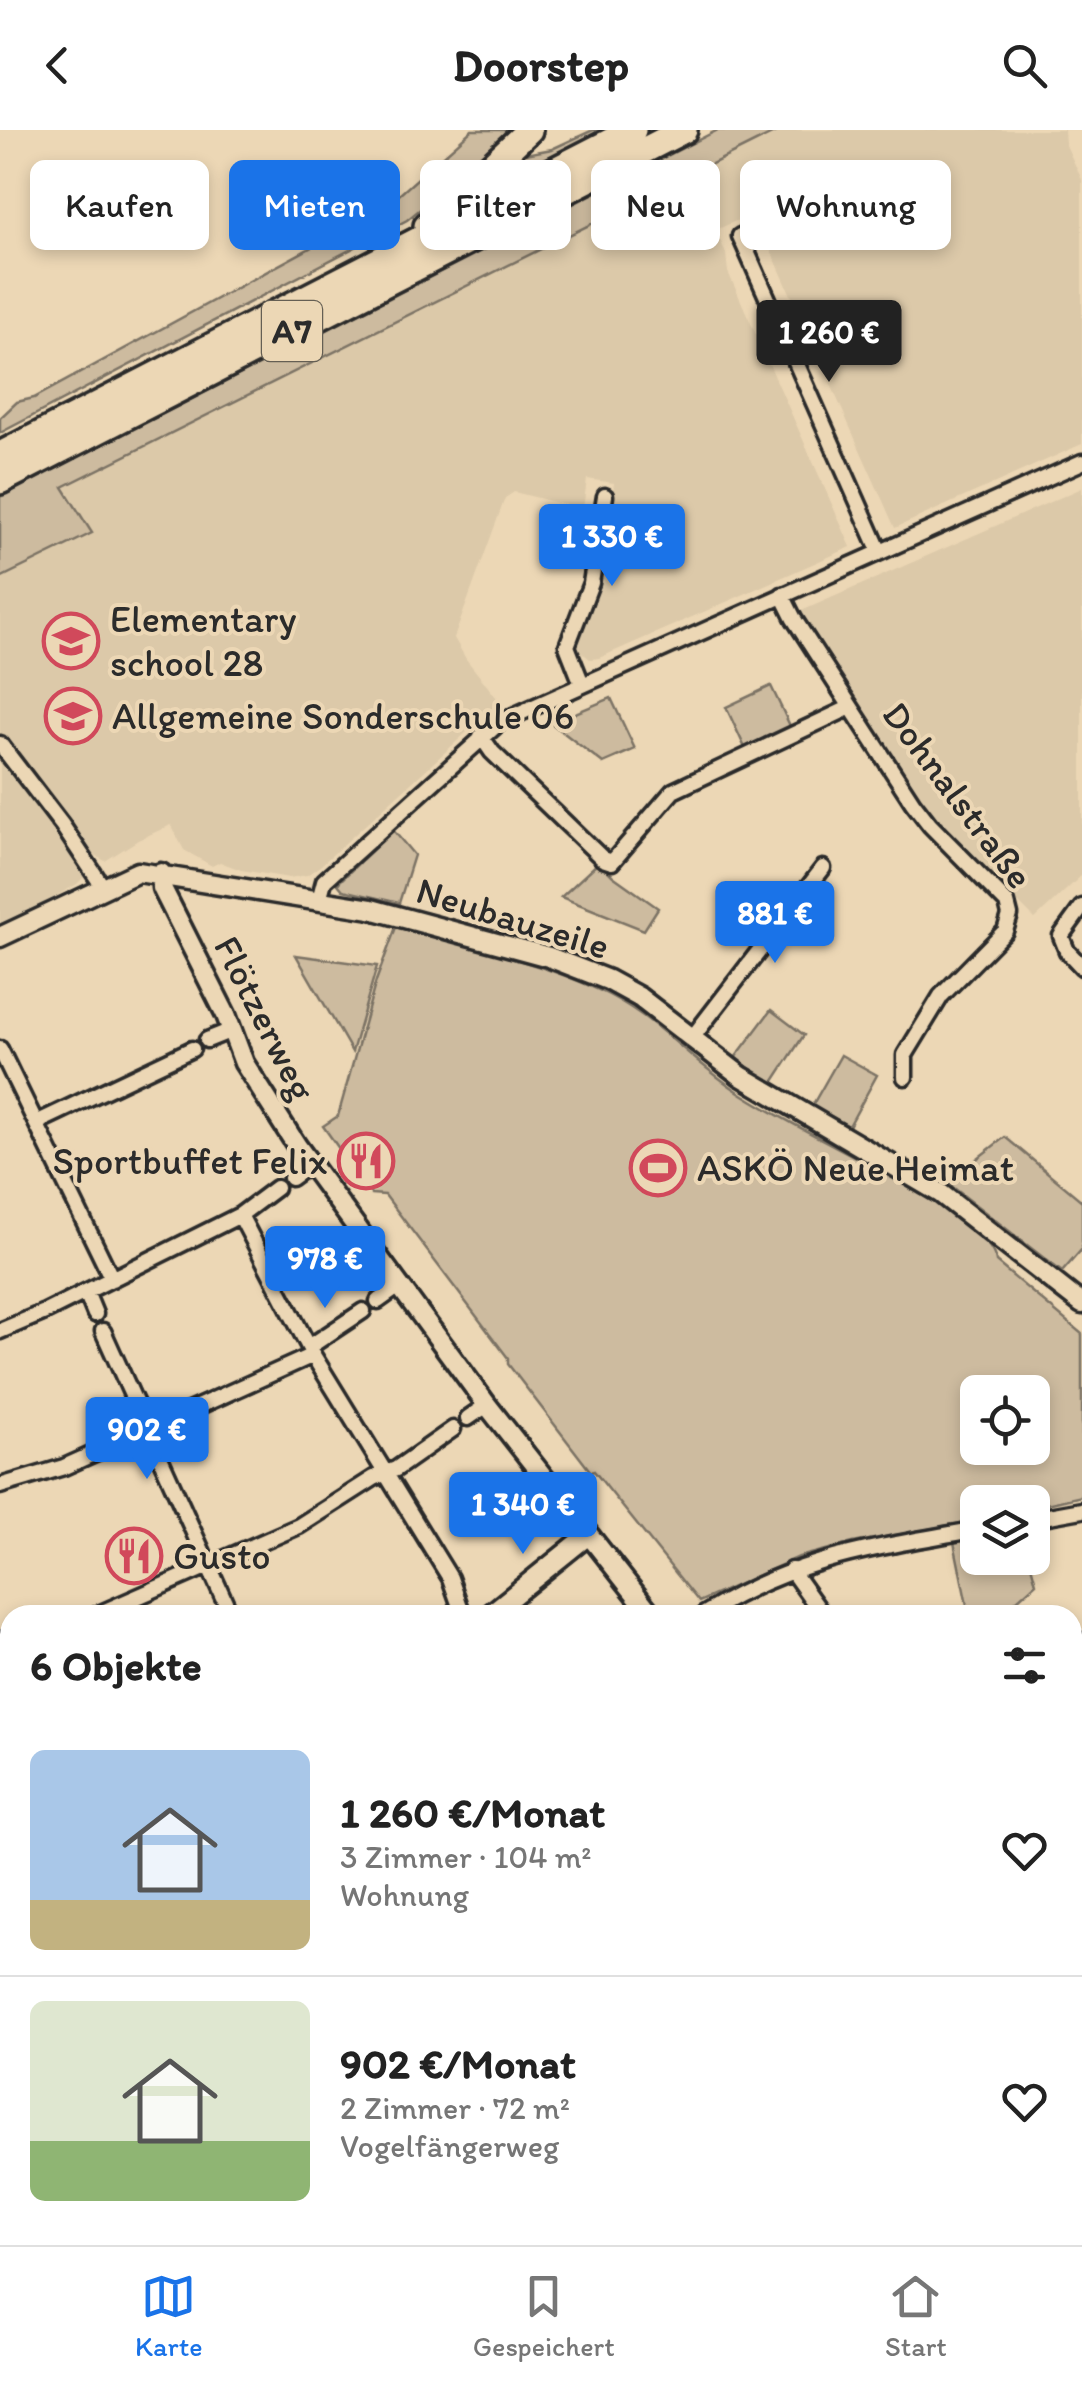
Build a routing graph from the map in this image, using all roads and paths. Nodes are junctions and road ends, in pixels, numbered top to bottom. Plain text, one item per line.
1 (529, 130) edge
2 (634, 130) edge
3 (684, 130) edge
4 (402, 249) junction
5 (746, 250) edge
6 (0, 455) edge
7 (1082, 462) edge
8 (0, 482) edge
9 (605, 496) dead end
10 (880, 552) junction
11 (782, 595) junction
12 (582, 684) junction
13 (851, 707) junction
14 (481, 736) junction
15 (0, 744) edge
16 (823, 868) dead end
17 (161, 873) junction
18 (103, 887) junction
19 (320, 900) junction
20 (1082, 907) edge
21 (0, 938) edge
22 (1082, 967) edge
23 (232, 1030) junction
24 (692, 1038) junction
25 (207, 1040) dead end
26 (0, 1048) edge
27 (192, 1049) dead end
28 (906, 1076) dead end
29 (36, 1123) junction
30 (310, 1164) junction
31 (291, 1178) dead end
32 (276, 1188) dead end
33 (240, 1215) junction
34 (112, 1279) junction
35 (399, 1286) junction
36 (86, 1292) junction
37 (378, 1301) dead end
38 (1082, 1304) edge
39 (363, 1312) dead end
40 (95, 1314) dead end
41 (0, 1330) edge
42 (104, 1331) dead end
43 (311, 1351) junction
44 (486, 1404) junction
45 (468, 1418) dead end
46 (453, 1429) dead end
47 (148, 1431) junction
48 (384, 1474) junction
49 (0, 1486) edge
50 (1082, 1510) edge
51 (1050, 1516) edge
52 (960, 1532) edge
53 (587, 1536) junction
54 (210, 1568) junction
55 (791, 1570) junction
56 (120, 1605) edge
57 (227, 1605) edge
58 (459, 1605) edge
59 (501, 1605) edge
60 (644, 1605) edge
61 (723, 1605) edge
62 (815, 1605) edge

1 - 4 highway
2 - 4 highway, A7
3 - 8 highway, A7
4 - 6 highway, A7
5 - 10 street
7 - 10 street
9 - 12 street
10 - 11 street
11 - 12 street
11 - 13 street, Dohnalstraße
12 - 14 street
13 - 14 street
13 - 28 street, Dohnalstraße
14 - 19 street
15 - 18 street
16 - 24 street
17 - 18 street, Neubauzeile
17 - 19 street, Neubauzeile
17 - 23 street, Flötzerweg
18 - 21 street
19 - 24 street, Neubauzeile
20 - 22 street
23 - 25 street
23 - 30 street, Flötzerweg
24 - 38 street, Neubauzeile
26 - 29 street
27 - 29 street
29 - 34 street
30 - 31 street
30 - 35 street, Flötzerweg
32 - 33 street
33 - 34 street
33 - 43 street
34 - 36 street
35 - 37 street
35 - 44 street, Flötzerweg
36 - 40 street
36 - 41 street
39 - 43 street
42 - 47 street
43 - 47 street
43 - 48 street
44 - 45 street
44 - 53 street, Flötzerweg
46 - 48 street
47 - 49 street
47 - 54 street
48 - 54 street
48 - 58 street
50 - 51 street
52 - 55 street
53 - 59 street
53 - 60 street, Flötzerweg
54 - 56 street
54 - 57 street
55 - 61 street
55 - 62 street

